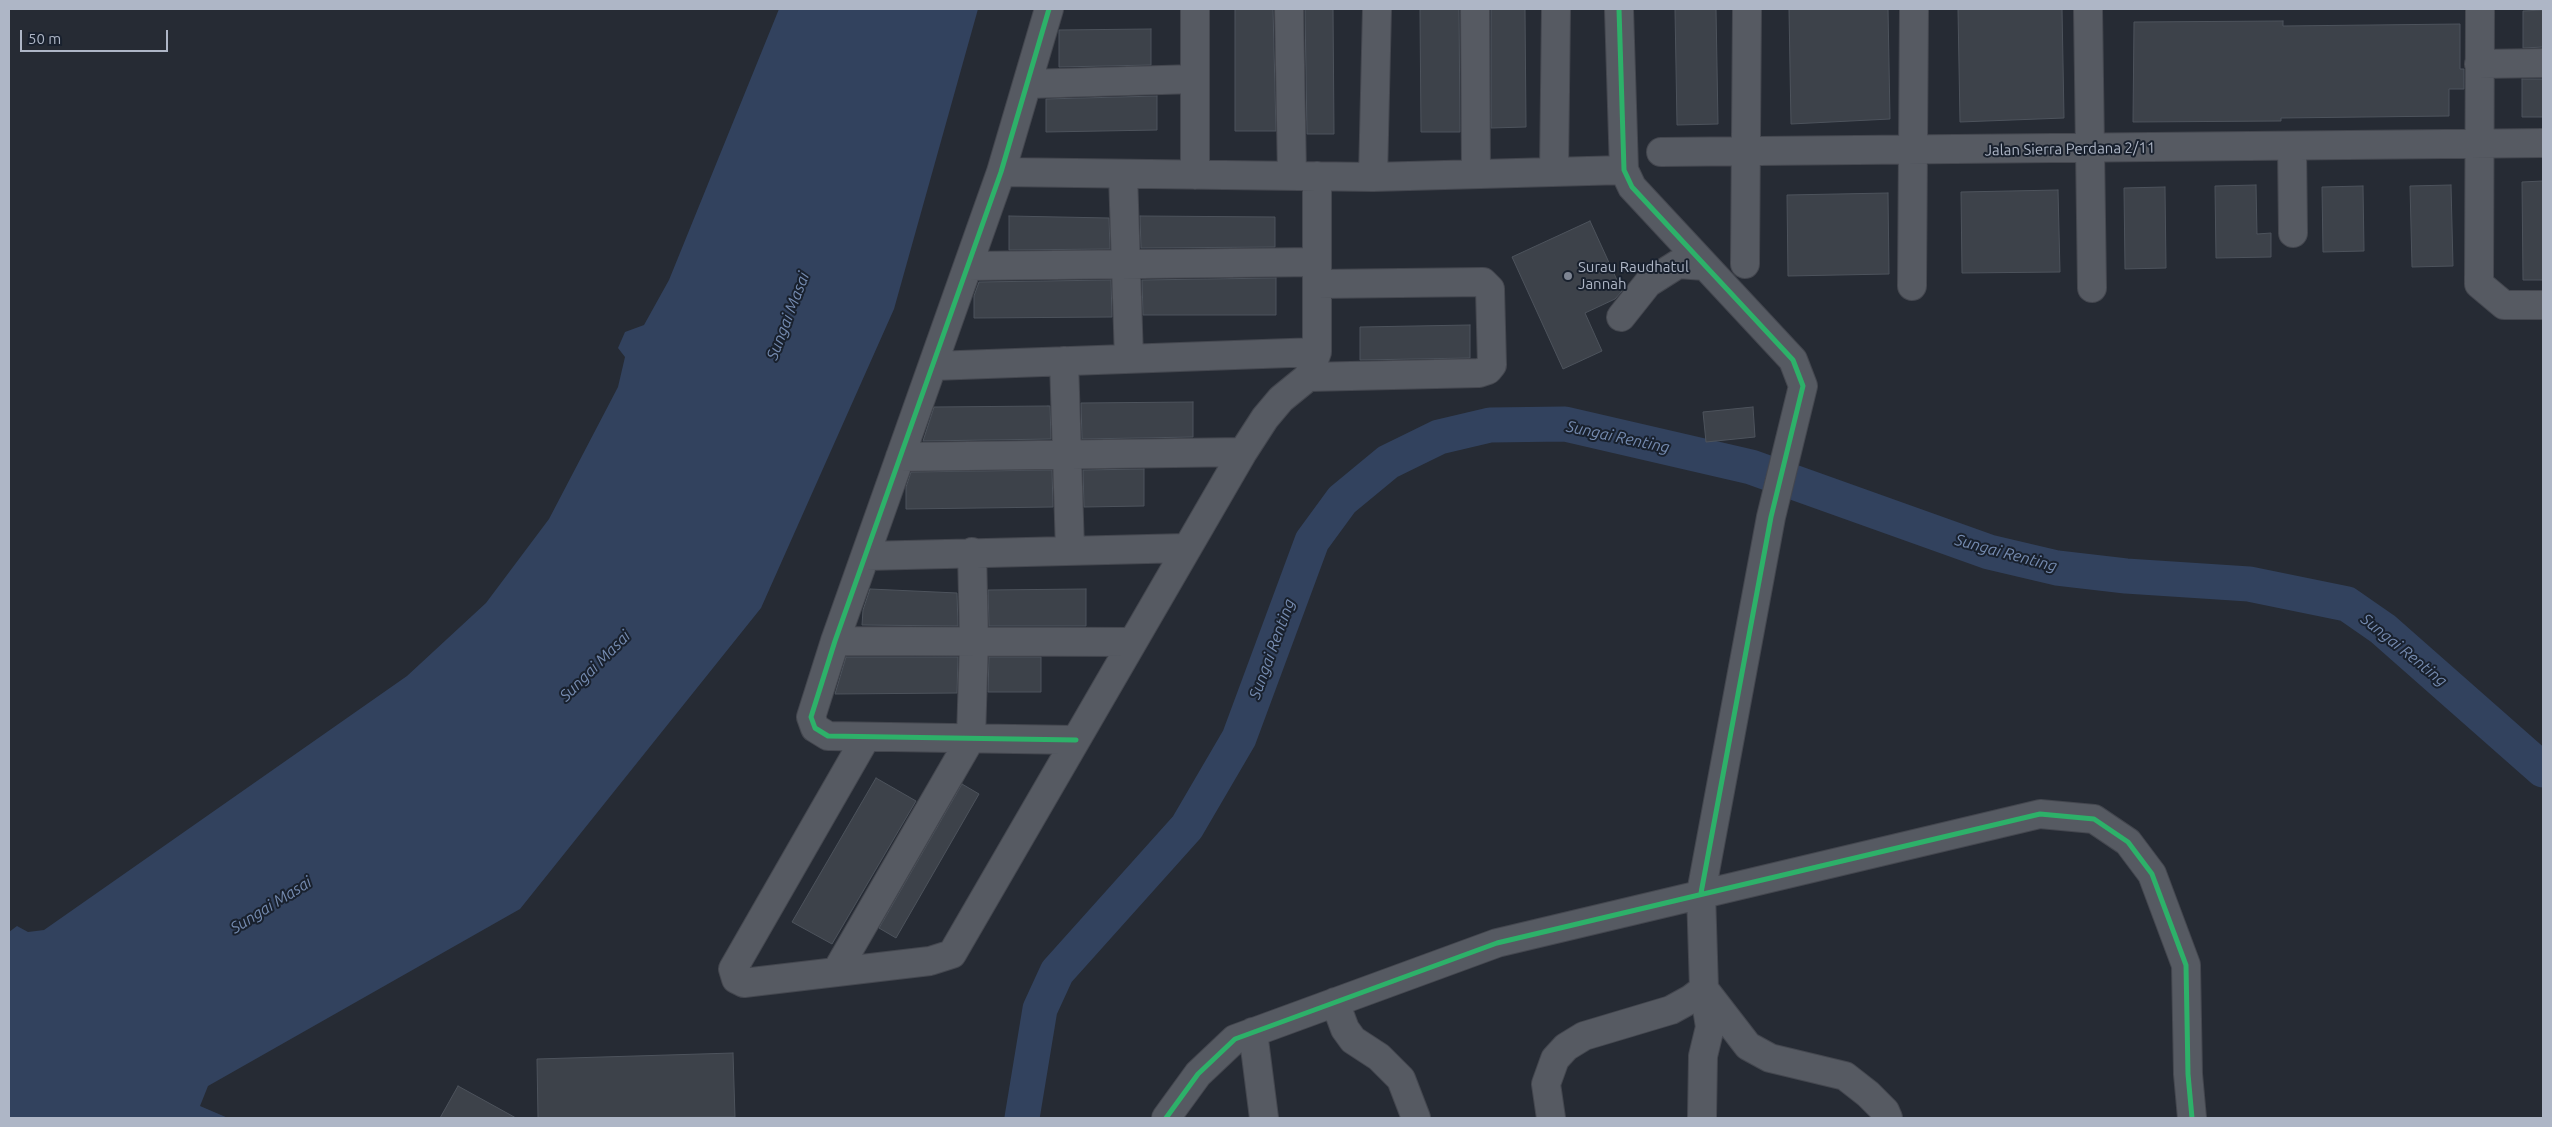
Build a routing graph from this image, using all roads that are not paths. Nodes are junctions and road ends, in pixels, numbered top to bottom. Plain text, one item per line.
1 (1049, 9) edge
2 (1195, 9) edge
3 (1289, 9) edge
4 (1378, 9) edge
5 (1475, 9) edge
6 (1556, 9) edge
7 (1619, 9) edge
8 (1747, 9) edge
9 (1914, 9) edge
10 (2088, 9) edge
11 (2480, 9) edge
12 (2543, 63) edge
13 (2479, 64) junction
14 (1195, 79) junction
15 (1027, 84) junction
16 (2543, 143) edge
17 (2478, 145) junction
18 (2292, 147) junction
19 (2091, 149) junction
20 (1913, 151) junction
21 (1661, 152) dead end
22 (1746, 152) junction
23 (1624, 170) junction
24 (1002, 172) junction
25 (1554, 172) junction
26 (1123, 174) junction
27 (1476, 174) junction
28 (1195, 175) junction
29 (1304, 176) junction
30 (1373, 177) junction
31 (2293, 233) dead end
32 (1126, 264) junction
33 (1745, 264) dead end
34 (968, 266) junction
35 (1705, 266) junction
36 (1317, 273) junction
37 (1912, 286) dead end
38 (2092, 288) dead end
39 (2543, 305) edge
40 (1621, 317) dead end
41 (1317, 352) junction
42 (1252, 354) junction
43 (1129, 359) junction
44 (1064, 361) junction
45 (933, 366) junction
46 (1308, 377) junction
47 (1281, 399) junction
48 (1243, 452) junction
49 (1067, 455) junction
50 (900, 457) junction
51 (1187, 548) junction
52 (1070, 550) junction
53 (972, 552) junction
54 (866, 556) junction
55 (974, 640) junction
56 (835, 641) junction
57 (1132, 642) junction
58 (971, 738) junction
59 (865, 739) junction
60 (1076, 740) junction
61 (1701, 893) junction
62 (836, 972) junction
63 (1704, 988) junction
64 (1335, 1002) junction
65 (1253, 1032) junction
66 (1166, 1118) edge
67 (1264, 1118) edge
68 (1416, 1118) edge
69 (1551, 1118) edge
70 (1702, 1118) edge
71 (1888, 1118) edge
72 (2192, 1118) edge

1 - 15 street
2 - 14 street
3 - 29 street
4 - 30 street
5 - 27 street
6 - 25 street
7 - 23 street
8 - 22 street
9 - 20 street
10 - 19 street
11 - 13 street
12 - 13 street
13 - 17 street
14 - 15 street
14 - 28 street
15 - 24 street
16 - 17 street, Jalan Sierra Perdana 2/11
17 - 18 street, Jalan Sierra Perdana 2/11
17 - 39 street
18 - 19 street, Jalan Sierra Perdana 2/11
18 - 31 street
19 - 20 street, Jalan Sierra Perdana 2/11
19 - 38 street
20 - 22 street, Jalan Sierra Perdana 2/11
20 - 37 street
21 - 22 street, Jalan Sierra Perdana 2/11
22 - 33 street
23 - 25 street
23 - 35 street
24 - 26 street
24 - 34 street
25 - 27 street
26 - 28 street
26 - 32 street
27 - 30 street
28 - 29 street
29 - 30 street
29 - 36 street
32 - 34 street
32 - 36 street
32 - 43 street
34 - 45 street
35 - 40 street
35 - 61 street
36 - 41 street
36 - 46 street
41 - 42 street
41 - 46 street
42 - 43 street
42 - 47 street
43 - 44 street
44 - 45 street
44 - 49 street
45 - 50 street
46 - 47 street
47 - 48 street
48 - 49 street
48 - 51 street
49 - 50 street
49 - 52 street
50 - 54 street
51 - 52 street
51 - 57 street
52 - 53 street
53 - 54 street
53 - 55 street
54 - 56 street
55 - 56 street
55 - 57 street
55 - 58 street
56 - 59 street
57 - 60 street
58 - 59 street
58 - 60 street
58 - 62 street
59 - 62 street
60 - 62 street
61 - 63 street
61 - 64 street
61 - 72 street
63 - 69 street
63 - 70 street
63 - 71 street
64 - 65 street
64 - 68 street
65 - 66 street
65 - 67 street

